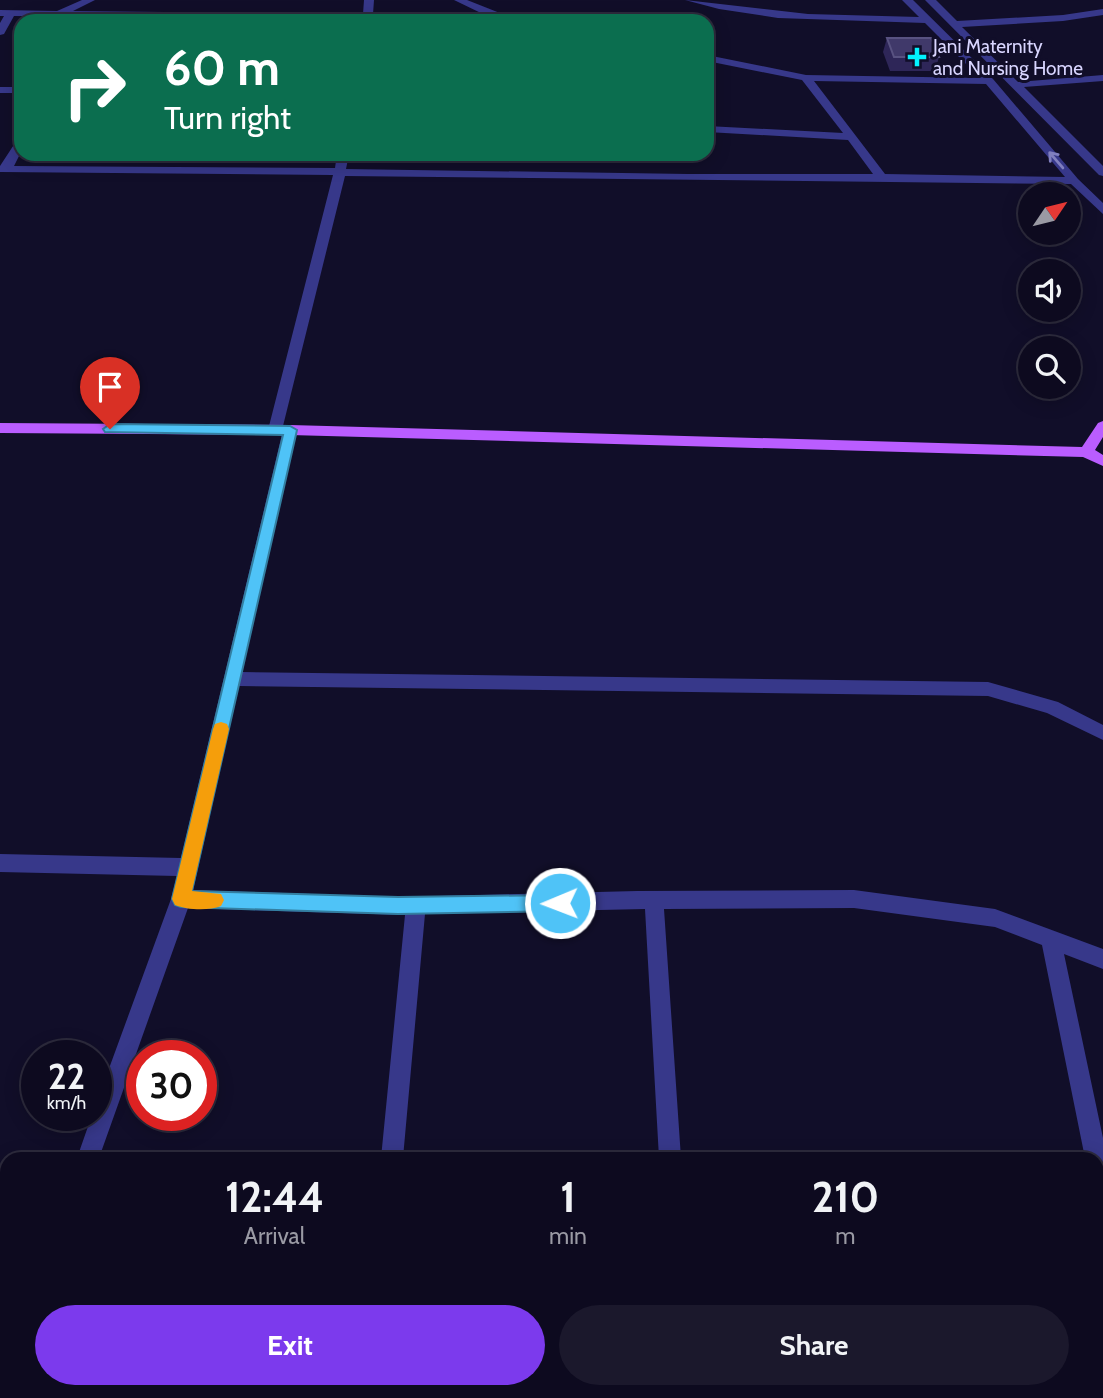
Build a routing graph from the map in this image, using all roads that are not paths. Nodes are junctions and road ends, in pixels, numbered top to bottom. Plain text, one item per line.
1 (90, 0) edge
2 (458, 0) edge
3 (690, 0) edge
4 (906, 0) edge
5 (930, 0) edge
6 (1103, 12) edge
7 (5, 13) edge
8 (58, 14) joint
9 (491, 14) edge
10 (928, 20) junction
11 (955, 24) junction
12 (0, 32) edge
13 (714, 59) edge
14 (806, 78) junction
15 (1103, 78) edge
16 (989, 81) junction
17 (1014, 85) junction
18 (714, 129) edge
19 (851, 137) junction
20 (14, 152) edge
21 (197, 161) edge
22 (342, 161) edge
23 (3, 169) edge
24 (193, 171) junction
25 (340, 172) junction
26 (1103, 173) edge
27 (882, 177) junction
28 (1074, 181) junction
29 (1103, 210) edge
30 (1103, 426) edge
31 (0, 428) edge
32 (283, 430) junction
33 (1086, 452) junction
34 (1103, 461) edge
35 (233, 679) junction
36 (1103, 733) edge
37 (0, 863) edge
38 (189, 867) junction
39 (181, 899) junction
40 (654, 900) junction
41 (416, 905) junction
42 (1051, 939) junction
43 (1103, 959) edge
44 (90, 1152) edge
45 (393, 1152) edge
46 (670, 1152) edge
47 (1095, 1152) edge

1 - 8 street
2 - 9 street
3 - 10 street
4 - 10 street
5 - 11 street
6 - 11 street
7 - 8 street
7 - 12 street
10 - 16 street
11 - 17 street
13 - 14 street
14 - 16 street
14 - 19 street
15 - 17 street
28 -> 16 street
17 - 26 street
18 - 19 street
19 - 27 street
20 - 23 street
21 - 24 street
22 - 25 street
23 - 24 street
24 - 25 street
25 - 27 street
25 - 32 street
27 - 28 street
28 - 29 street
30 - 33 main road
31 - 32 main road
32 - 33 main road
32 - 35 street
33 - 34 main road
35 - 36 street
35 - 38 street
37 - 38 street
38 - 39 street
39 - 41 street
39 - 44 street
40 - 41 street
40 - 42 street
40 - 46 street
41 - 45 street
42 - 43 street
42 - 47 street

